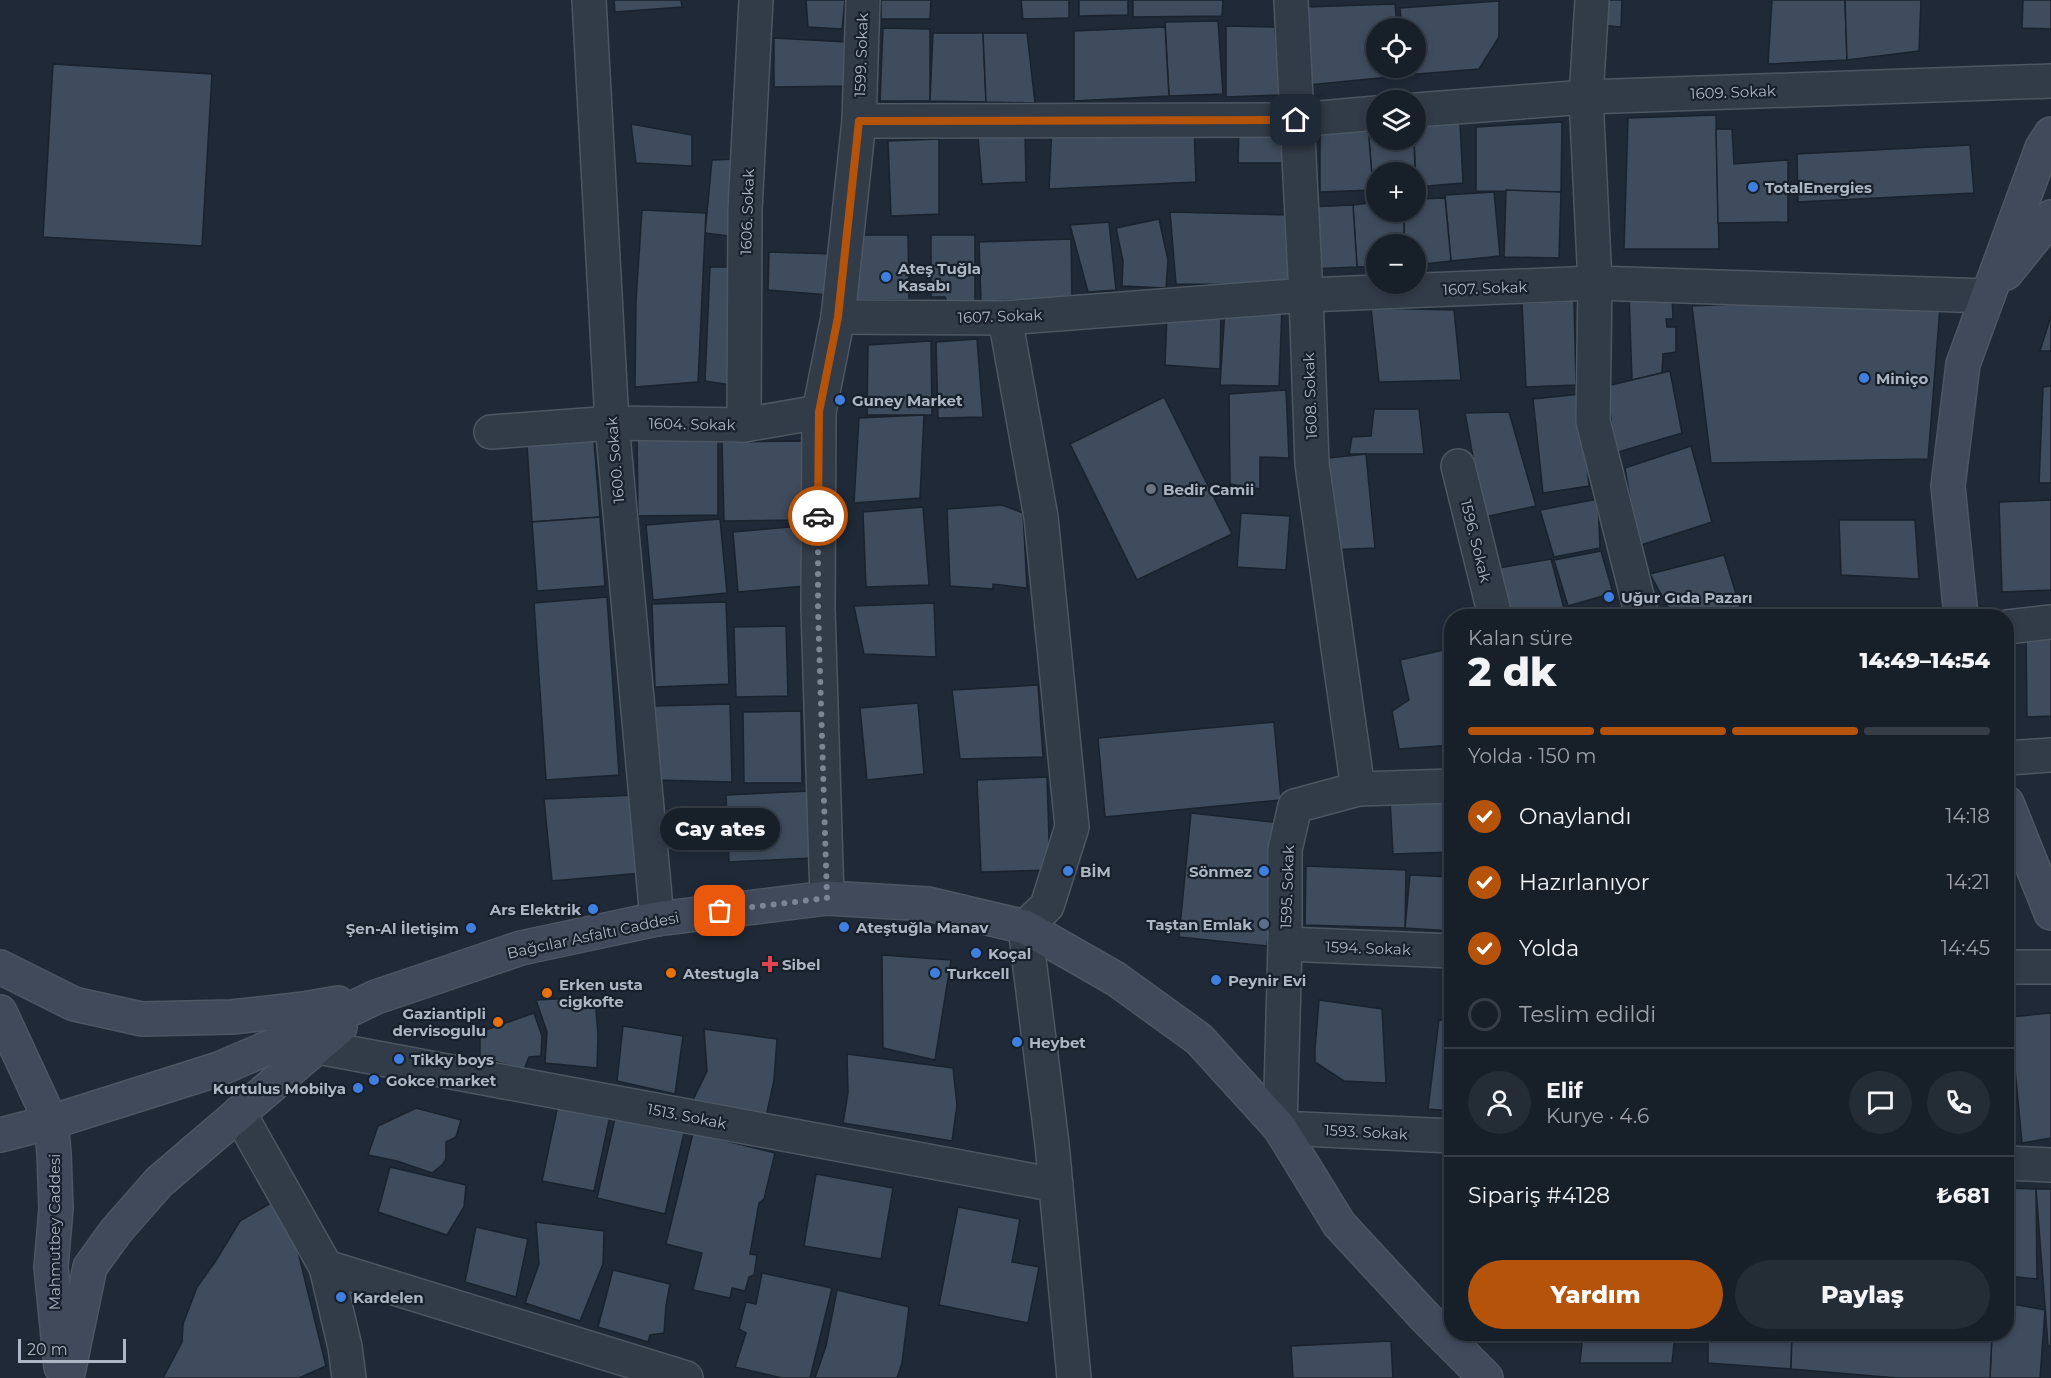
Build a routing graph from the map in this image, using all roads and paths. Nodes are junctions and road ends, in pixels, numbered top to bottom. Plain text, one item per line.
1 (589, 0) edge
2 (756, 0) edge
3 (863, 0) edge
4 (1291, 0) edge
5 (1592, 0) edge
6 (2051, 81) edge
7 (1586, 97) junction
8 (1426, 109) edge
9 (1366, 114) edge
10 (1296, 120) junction
11 (859, 121) junction
12 (2051, 134) edge
13 (2051, 217) edge
14 (1595, 283) junction
15 (1306, 295) junction
16 (1988, 296) junction
17 (838, 317) junction
18 (1005, 318) junction
19 (819, 412) junction
20 (612, 423) junction
21 (744, 425) junction
22 (491, 432) dead end
23 (1458, 466) dead end
24 (1493, 609) edge
25 (1640, 609) edge
26 (1960, 609) edge
27 (2051, 622) edge
28 (2014, 626) edge
29 (2051, 755) edge
30 (2014, 758) edge
31 (1444, 786) edge
32 (1358, 789) junction
33 (2014, 820) edge
34 (827, 898) junction
35 (2051, 913) edge
36 (657, 919) junction
37 (1025, 927) junction
38 (1285, 944) junction
39 (1444, 951) edge
40 (0, 967) edge
41 (2014, 967) edge
42 (2051, 967) edge
43 (376, 997) junction
44 (0, 1012) edge
45 (318, 1047) junction
46 (239, 1113) junction
47 (51, 1122) junction
48 (1280, 1128) junction
49 (0, 1135) edge
50 (1444, 1136) edge
51 (2014, 1163) edge
52 (2051, 1165) edge
53 (1056, 1185) junction
54 (326, 1267) junction
55 (1444, 1336) edge
56 (1449, 1341) edge
57 (62, 1378) edge
58 (67, 1378) edge
59 (349, 1378) edge
60 (686, 1378) edge
61 (1074, 1378) edge
62 (1486, 1378) edge

1 - 20 street, 1600. Sokak
2 - 21 street, 1606. Sokak
3 - 11 street, 1599. Sokak
4 - 10 street, 1608. Sokak
5 - 7 street
6 - 7 street, 1609. Sokak
7 - 8 street, 1609. Sokak
7 - 14 street
9 - 10 street
10 - 11 street
10 - 15 street, 1608. Sokak
11 - 17 street, 1599. Sokak
12 - 16 main road
13 - 16 main road
14 - 15 street, 1607. Sokak
14 - 16 street, 1607. Sokak
14 - 25 street
15 - 18 street, 1607. Sokak
15 - 32 street, 1608. Sokak
16 - 26 main road
17 - 18 street, 1607. Sokak
17 - 19 street, 1599. Sokak
18 - 37 street
19 - 21 street, 1604. Sokak
19 - 34 street, 1599. Sokak
20 - 21 street, 1604. Sokak
20 - 22 street, 1604. Sokak
20 - 36 street, 1600. Sokak
23 - 24 street, 1596. Sokak
27 - 28 street
29 - 30 street
31 - 32 street, 1595. Sokak
32 - 38 street, 1595. Sokak
33 - 35 main road
34 - 36 main road, Bağcılar Asfaltı Caddesi
34 - 37 main road, Bağcılar Asfaltı Caddesi
36 - 43 main road, Bağcılar Asfaltı Caddesi
37 - 48 main road, Bağcılar Asfaltı Caddesi
37 - 53 street
38 - 39 street, 1594. Sokak
38 - 48 street, 1595. Sokak
40 - 43 main road
41 - 42 street
43 - 45 main road
43 - 47 main road
44 - 47 main road, Mahmutbey Caddesi
45 - 46 main road
45 - 53 street, 1513. Sokak
46 - 54 street
46 - 58 main road
47 - 49 main road
47 - 57 main road, Mahmutbey Caddesi
48 - 50 street, 1593. Sokak
48 - 55 main road, Bağcılar Asfaltı Caddesi
51 - 52 street
53 - 61 street
54 - 59 street
54 - 60 street
56 - 62 main road, Bağcılar Asfaltı Caddesi

